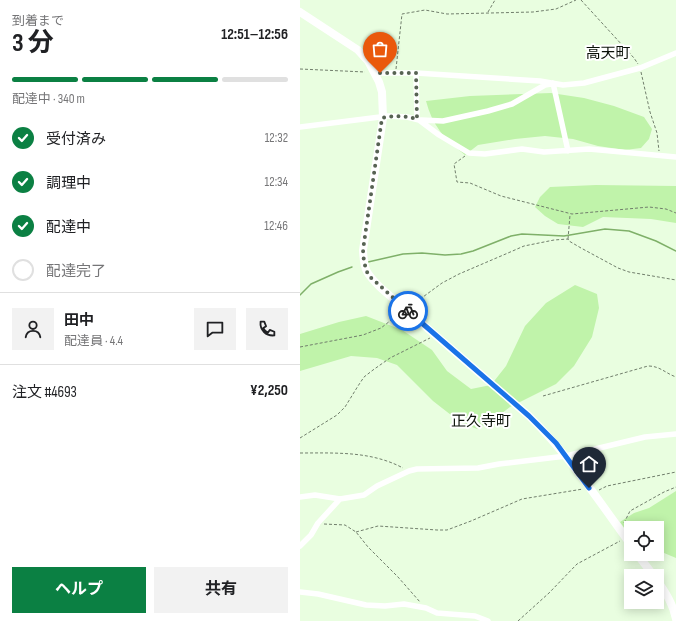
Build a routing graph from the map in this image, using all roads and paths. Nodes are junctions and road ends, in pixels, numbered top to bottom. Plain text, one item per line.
1 (495, 0) edge
2 (576, 0) edge
3 (581, 0) edge
4 (300, 12) edge
5 (487, 12) junction
6 (676, 53) edge
7 (640, 68) junction
8 (300, 69) edge
9 (369, 72) dead end
10 (395, 72) junction
11 (380, 73) dead end
12 (416, 73) junction
13 (553, 83) junction
14 (382, 118) junction
15 (418, 119) junction
16 (300, 127) edge
17 (568, 150) junction
18 (469, 153) junction
19 (659, 155) junction
20 (676, 156) edge
21 (676, 213) edge
22 (570, 214) junction
23 (568, 239) junction
24 (676, 280) edge
25 (406, 309) junction
26 (435, 335) junction
27 (300, 347) edge
28 (676, 377) edge
29 (543, 396) dead end
30 (676, 434) edge
31 (300, 438) edge
32 (300, 453) edge
33 (566, 456) junction
34 (409, 471) junction
35 (676, 472) edge
36 (676, 487) edge
37 (591, 491) junction
38 (300, 497) edge
39 (340, 499) junction
40 (318, 523) junction
41 (621, 531) junction
42 (356, 532) junction
43 (624, 535) edge
44 (624, 539) edge
45 (300, 546) edge
46 (642, 561) edge
47 (649, 569) edge
48 (664, 591) edge
49 (300, 592) edge
50 (426, 608) junction
51 (676, 620) edge
52 (488, 621) edge
53 (518, 621) edge

1 - 5 path
2 - 5 path
3 - 7 path
4 - 14 street
5 - 10 path
6 - 7 street
7 - 13 street
7 - 19 path
8 - 9 path
10 - 11 street
10 - 12 street
12 - 13 street
12 - 15 street
13 - 15 street
13 - 17 street
14 - 15 street
14 - 16 street
14 - 25 street
15 - 18 street
17 - 18 street
17 - 19 street
18 - 22 path
19 - 20 street
21 - 22 path
22 - 23 path
23 - 24 path
23 - 25 path
25 - 26 street
25 - 27 path
26 - 31 path
26 - 33 street
28 - 29 path
30 - 33 street
32 - 34 path
33 - 34 street
33 - 37 street
34 - 39 street
35 - 37 path
36 - 41 path
37 - 41 street
37 - 42 path
38 - 39 street
39 - 40 street
40 - 42 path
40 - 45 street
41 - 43 street
42 - 50 path
44 - 53 path
46 - 47 street
48 - 51 street
49 - 50 street
50 - 52 street

